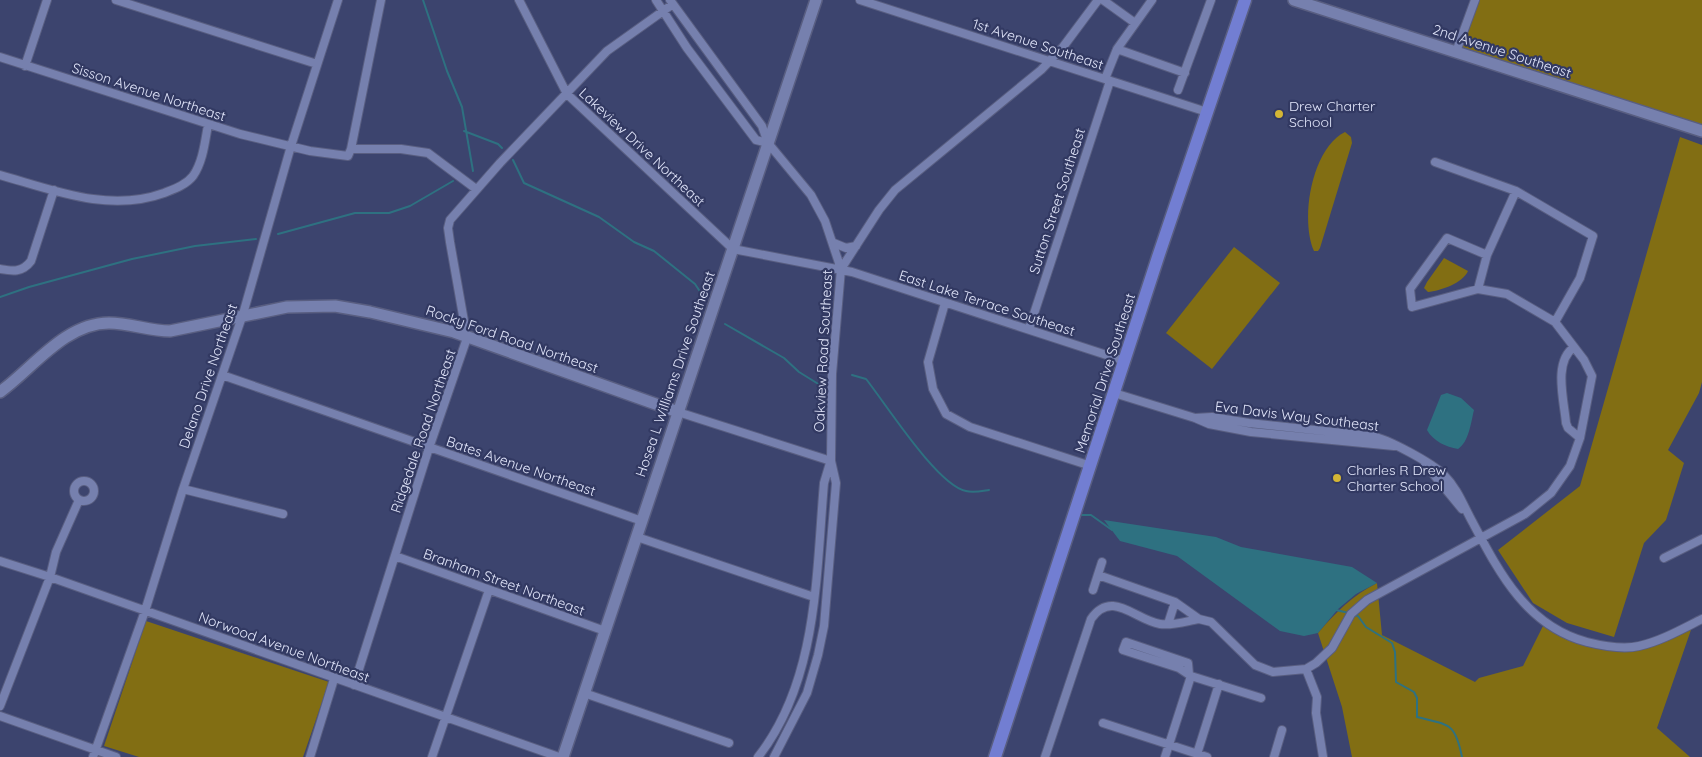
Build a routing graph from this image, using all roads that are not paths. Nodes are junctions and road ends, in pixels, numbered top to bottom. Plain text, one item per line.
1 (47, 0) edge
2 (116, 0) edge
3 (338, 0) edge
4 (381, 0) edge
5 (519, 0) edge
6 (656, 0) edge
7 (816, 0) edge
8 (860, 0) edge
9 (1098, 0) edge
10 (1103, 0) edge
11 (1152, 0) edge
12 (1211, 0) edge
13 (1246, 0) edge
14 (1294, 0) edge
15 (1475, 0) edge
16 (672, 2) edge
17 (663, 11) junction
18 (1135, 23) junction
19 (1116, 50) junction
20 (1456, 52) junction
21 (0, 57) edge
22 (1051, 61) junction
23 (317, 64) junction
24 (25, 66) junction
25 (1185, 73) junction
26 (1108, 80) junction
27 (1178, 90) dead end
28 (566, 94) junction
29 (1207, 112) junction
30 (208, 125) junction
31 (1702, 131) edge
32 (768, 143) junction
33 (291, 146) junction
34 (352, 149) junction
35 (1434, 162) dead end
36 (0, 174) edge
37 (476, 189) junction
38 (54, 190) junction
39 (1516, 191) junction
40 (834, 243) junction
41 (856, 246) junction
42 (733, 249) junction
43 (1487, 255) junction
44 (0, 269) edge
45 (841, 269) junction
46 (1478, 288) junction
47 (945, 304) junction
48 (243, 314) junction
49 (1555, 322) junction
50 (1029, 329) junction
51 (468, 338) junction
52 (1574, 347) junction
53 (1125, 361) junction
54 (222, 375) junction
55 (0, 392) edge
56 (1114, 393) junction
57 (678, 412) junction
58 (1580, 438) junction
59 (429, 448) junction
60 (831, 461) junction
61 (1091, 466) junction
62 (183, 489) junction
63 (79, 500) dead end
64 (283, 514) dead end
65 (642, 522) junction
66 (1481, 536) junction
67 (636, 537) junction
68 (1702, 539) edge
69 (395, 556) junction
70 (1664, 558) dead end
71 (0, 561) edge
72 (1102, 562) dead end
73 (1098, 575) junction
74 (50, 577) junction
75 (489, 590) junction
76 (1093, 590) dead end
77 (814, 597) junction
78 (1175, 602) junction
79 (145, 611) junction
80 (1199, 619) junction
81 (1702, 619) edge
82 (1168, 624) junction
83 (605, 632) junction
84 (1126, 642) dead end
85 (1306, 669) junction
86 (1190, 675) junction
87 (334, 679) junction
88 (1219, 684) junction
89 (354, 686) junction
90 (584, 693) junction
91 (1261, 698) dead end
92 (0, 706) edge
93 (0, 716) edge
94 (446, 716) junction
95 (1103, 723) dead end
96 (1282, 730) dead end
97 (729, 743) dead end
98 (1169, 745) junction
99 (94, 754) edge
100 (1196, 754) junction
101 (760, 756) edge
102 (116, 757) edge
103 (310, 757) edge
104 (432, 757) edge
105 (559, 757) edge
106 (563, 757) edge
107 (774, 757) edge
108 (995, 757) edge
109 (1045, 757) edge
110 (1165, 757) edge
111 (1207, 757) edge
112 (1274, 757) edge
113 (1323, 757) edge

1 - 24 street
2 - 23 street
3 - 23 street, Delano Drive Northeast
4 - 34 street
5 - 28 street, Lakeview Drive Northeast
6 - 17 street
7 - 32 street, Hosea L Williams Drive Southeast
8 - 22 street, 1st Avenue Southeast
9 - 22 street
10 - 18 street
11 - 18 street, Sutton Street Southeast
12 - 25 street
13 - 29 main road, Memorial Drive Southeast
14 - 20 street, 2nd Avenue Southeast
15 - 20 street
16 - 17 street, Ridgedale Road Northeast
16 - 32 street
17 - 28 street, Ridgedale Road Northeast
17 - 32 street
18 - 19 street, Sutton Street Southeast
19 - 25 street
19 - 26 street, Sutton Street Southeast
20 - 31 street, 2nd Avenue Southeast
21 - 24 street, Sisson Avenue Northeast
22 - 26 street, 1st Avenue Southeast
22 - 41 street
23 - 33 street, Delano Drive Northeast
24 - 30 street, Sisson Avenue Northeast
25 - 27 street
26 - 29 street, 1st Avenue Southeast
26 - 50 street, Sutton Street Southeast
28 - 37 street, Ridgedale Road Northeast
28 - 42 street, Lakeview Drive Northeast
29 - 53 main road, Memorial Drive Southeast
30 - 33 street, Sisson Avenue Northeast
30 - 38 street
32 - 40 street, Oakview Road Southeast
32 - 42 street, Hosea L Williams Drive Southeast
33 - 34 street, Sisson Avenue Northeast
33 - 48 street, Delano Drive Northeast
34 - 37 street
35 - 39 street
36 - 38 street
37 - 51 street, Ridgedale Road Northeast
38 - 44 street
39 - 43 street
39 - 49 street
40 - 41 street
40 - 45 street, Oakview Road Southeast
41 - 45 street
42 - 45 street, East Lake Terrace Southeast
42 - 57 street, Hosea L Williams Drive Southeast
43 - 46 street
43 - 46 street
45 - 47 street, East Lake Terrace Southeast
45 - 60 street, Oakview Road Southeast
46 - 49 street
47 - 50 street, East Lake Terrace Southeast
47 - 61 street
48 - 51 street, Rocky Ford Road Northeast
48 - 54 street, Delano Drive Northeast
48 - 55 street, Rocky Ford Road Northeast
49 - 52 street
50 - 53 street, East Lake Terrace Southeast
51 - 57 street, Rocky Ford Road Northeast
51 - 59 street, Ridgedale Road Northeast
52 - 58 street
52 - 58 street
53 - 56 main road, Memorial Drive Southeast
54 - 59 street, Bates Avenue Northeast
54 - 62 street, Delano Drive Northeast
56 - 61 main road, Memorial Drive Southeast
56 - 66 street, Eva Davis Way Southeast
57 - 60 street
57 - 65 street, Hosea L Williams Drive Southeast
58 - 66 street
59 - 65 street, Bates Avenue Northeast
59 - 69 street, Ridgedale Road Northeast
60 - 77 street, Oakview Road Southeast
60 - 107 street, Oakview Road Southeast
61 - 108 main road, Memorial Drive Southeast
62 - 64 street
62 - 79 street, Delano Drive Northeast
63 - 74 street
65 - 67 street, Hosea L Williams Drive Southeast
66 - 81 street, Eva Davis Way Southeast
66 - 85 street
67 - 77 street
67 - 83 street, Hosea L Williams Drive Southeast
68 - 70 street
69 - 75 street, Branham Street Northeast
69 - 89 street, Ridgedale Road Northeast
71 - 74 street, Norwood Avenue Northeast
72 - 73 street
73 - 76 street
73 - 78 street
74 - 79 street, Norwood Avenue Northeast
74 - 92 street
75 - 83 street, Branham Street Northeast
75 - 94 street
77 - 101 street, Oakview Road Southeast
78 - 80 street
78 - 82 street
79 - 87 street, Norwood Avenue Northeast
79 - 99 street, Delano Drive Northeast
80 - 82 street
80 - 85 street
82 - 109 street
83 - 90 street, Hosea L Williams Drive Southeast
84 - 86 street
85 - 113 street
86 - 88 street
86 - 98 street
87 - 89 street, Norwood Avenue Northeast
87 - 103 street
88 - 91 street
88 - 100 street
89 - 94 street, Norwood Avenue Northeast
90 - 97 street
90 - 106 street, Hosea L Williams Drive Southeast
93 - 99 street
94 - 104 street
94 - 105 street, Norwood Avenue Northeast
95 - 98 street
96 - 112 street
98 - 100 street
98 - 110 street
99 - 102 street
100 - 111 street

